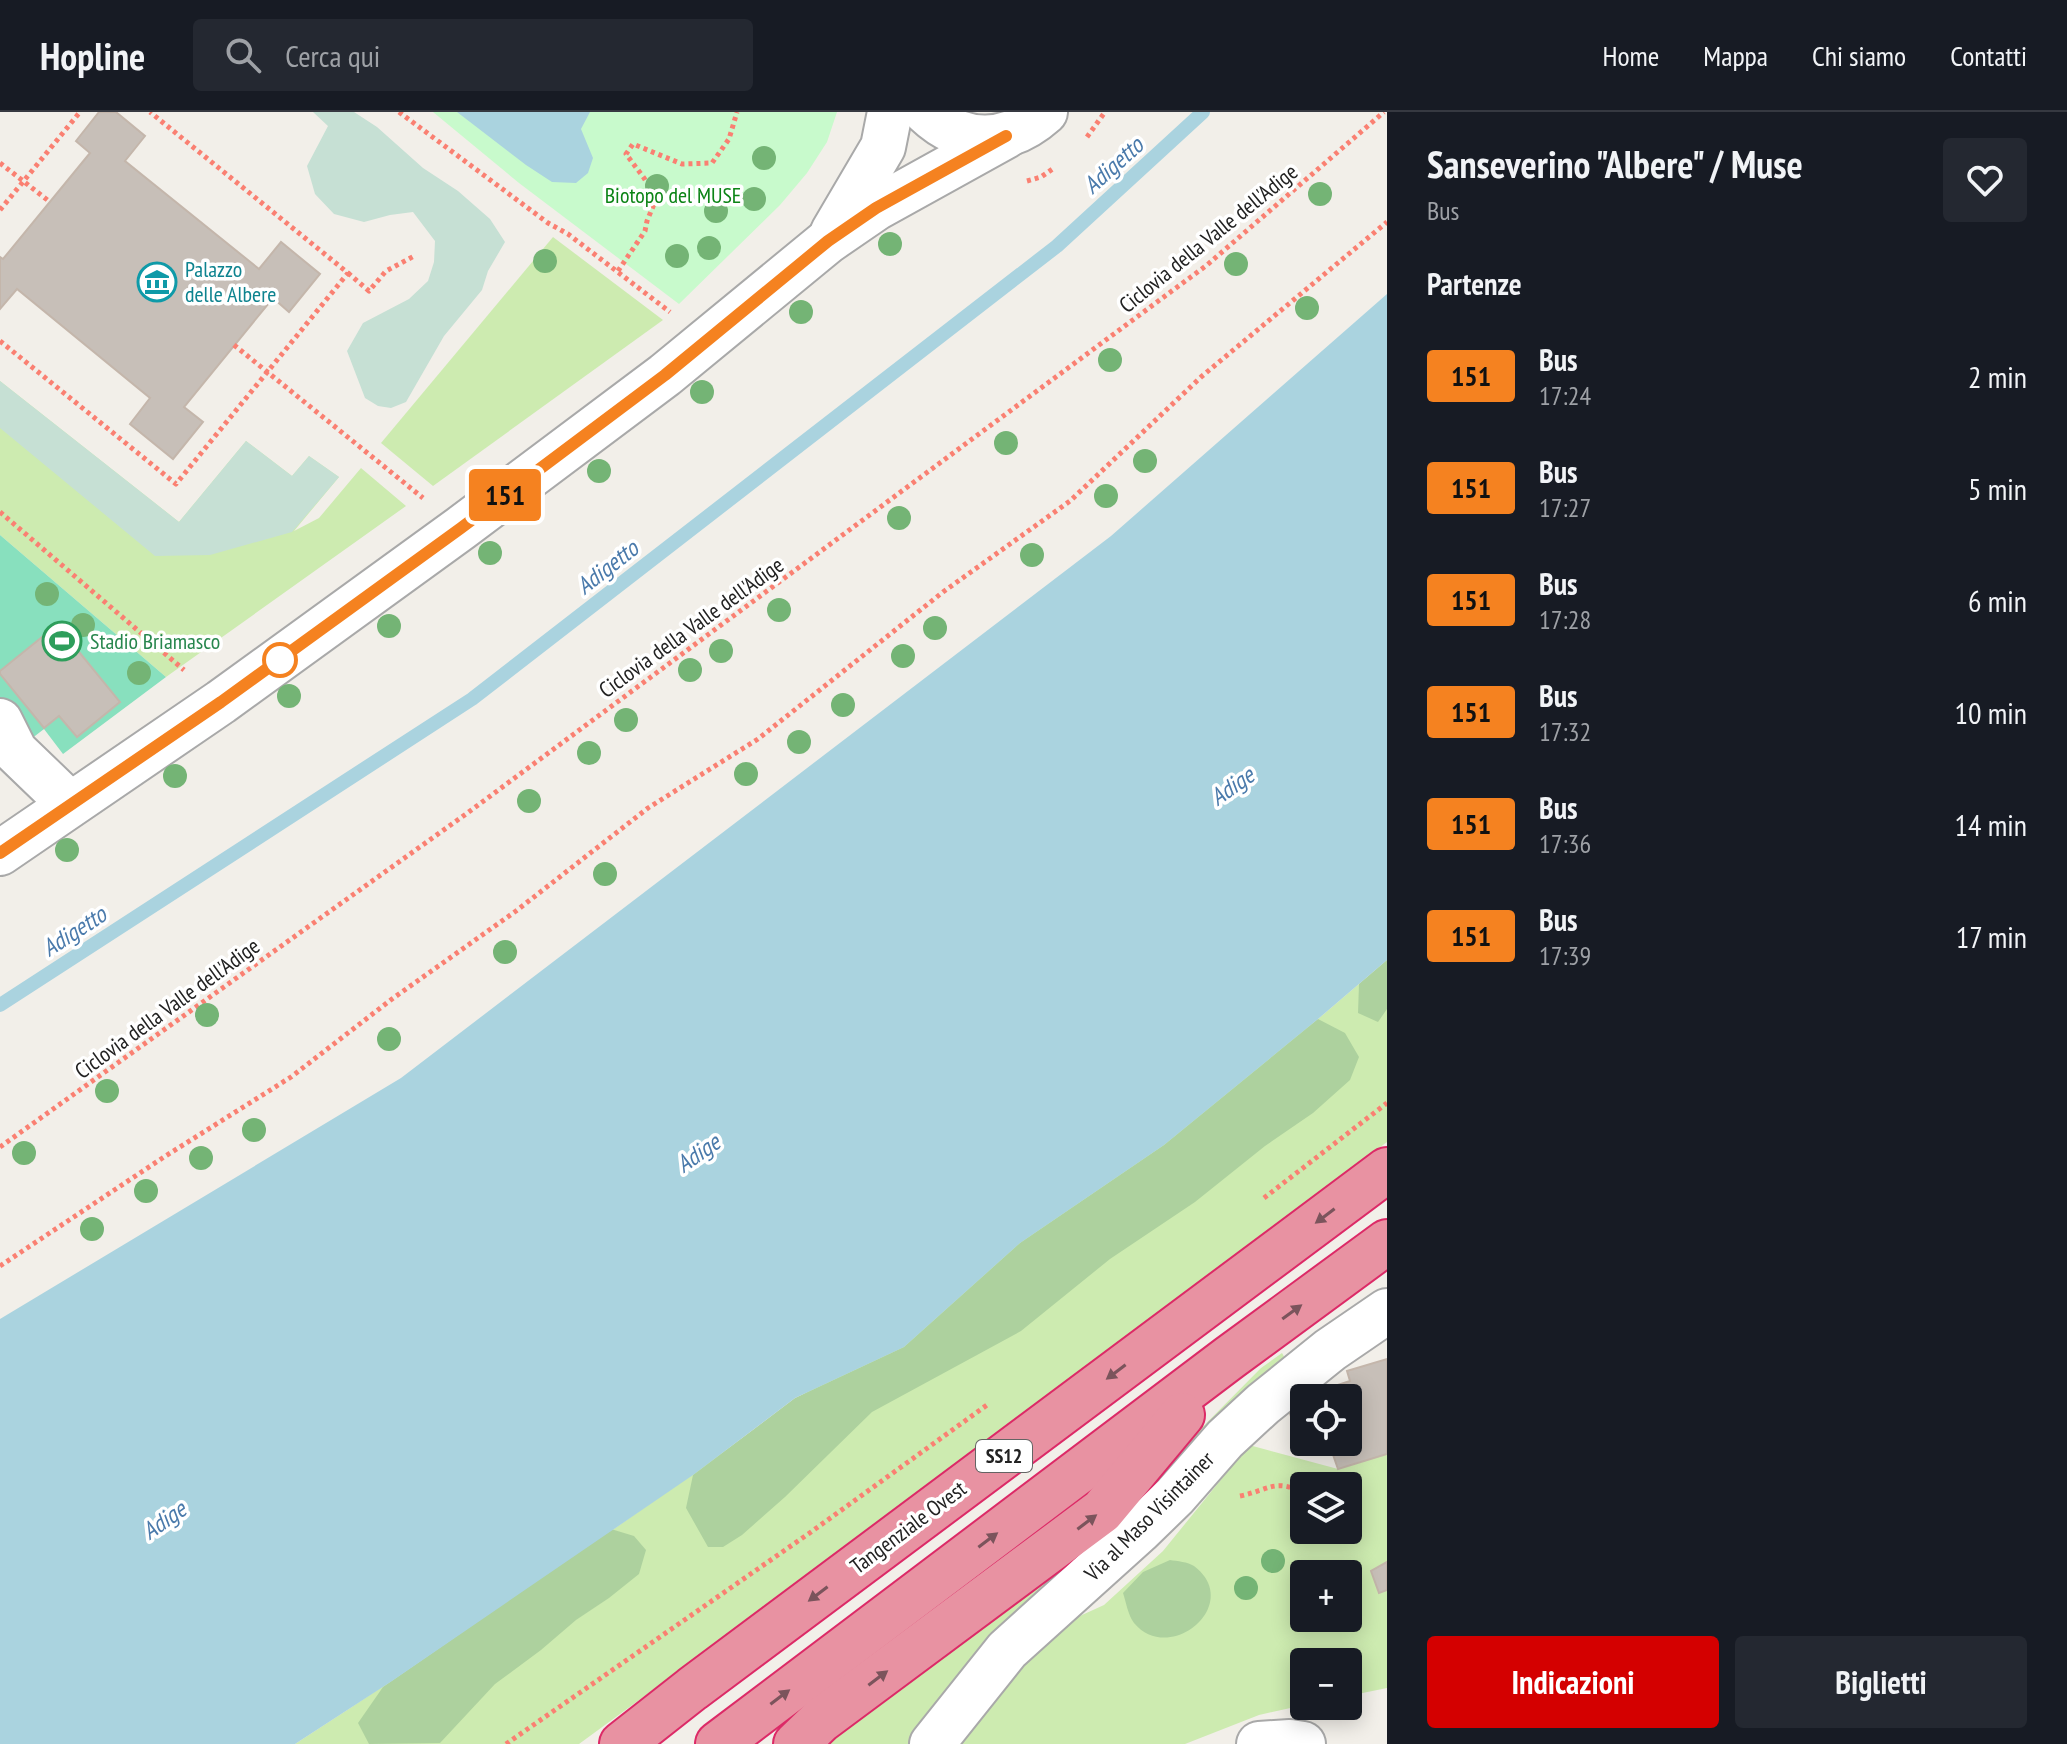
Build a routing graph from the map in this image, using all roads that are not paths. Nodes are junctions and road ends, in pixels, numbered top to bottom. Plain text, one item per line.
1 (890, 112) edge
2 (926, 112) edge
3 (1045, 112) edge
4 (1006, 136) junction
5 (828, 241) junction
6 (0, 721) edge
7 (70, 804) junction
8 (0, 853) edge
9 (1387, 1170) edge
10 (1387, 1242) edge
11 (1387, 1311) edge
12 (1229, 1358) junction
13 (622, 1744) edge
14 (718, 1744) edge
15 (796, 1744) edge
16 (932, 1744) edge
17 (1259, 1744) edge
18 (1303, 1744) edge

1 - 5 street
2 - 4 street
3 - 4 street
4 - 5 street
5 - 7 street
6 - 7 street
7 - 8 street
9 -> 13 highway, Tangenziale Ovest / SS12
12 -> 10 highway, SS12
11 - 16 street, Via al Maso Visintainer
14 -> 12 highway, SS12
15 -> 12 highway
17 - 18 street

